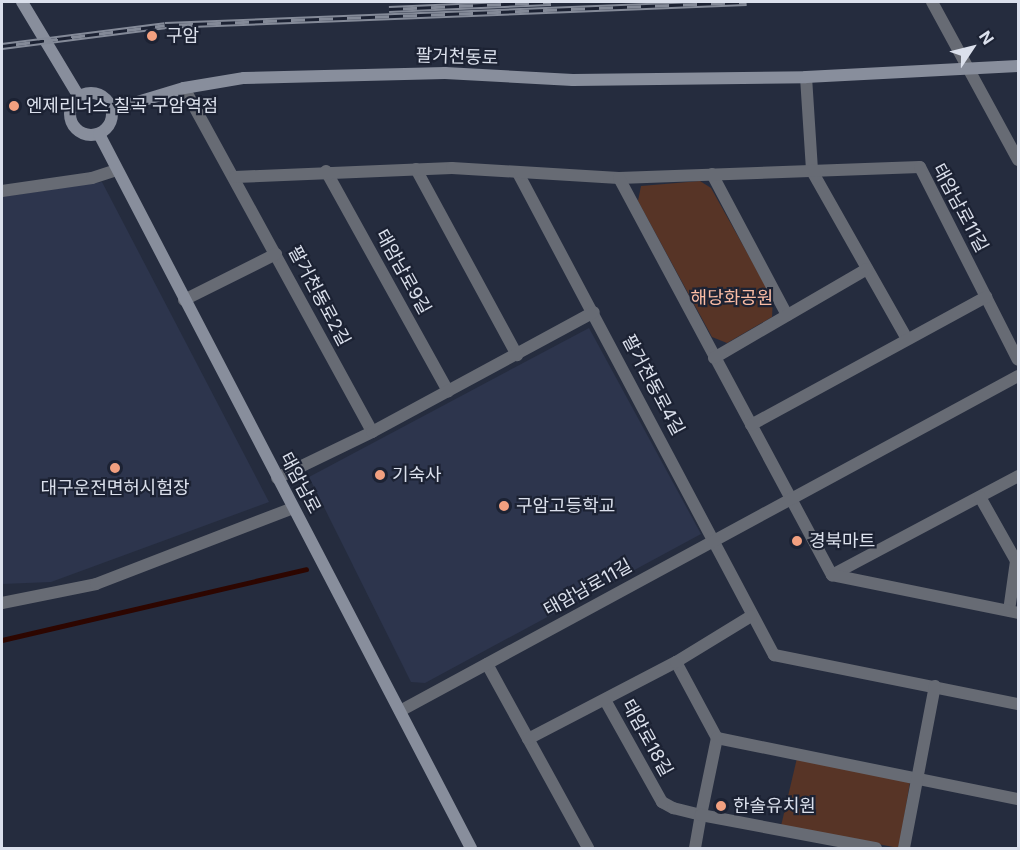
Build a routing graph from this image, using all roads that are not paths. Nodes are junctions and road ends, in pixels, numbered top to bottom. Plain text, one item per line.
1 (22, 2) edge
2 (932, 2) edge
3 (1018, 66) edge
4 (971, 72) junction
5 (806, 77) junction
6 (184, 88) junction
7 (79, 97) junction
8 (111, 110) junction
9 (99, 134) junction
10 (1018, 160) edge
11 (416, 169) junction
12 (116, 170) junction
13 (326, 171) junction
14 (812, 171) junction
15 (518, 173) junction
16 (712, 174) junction
17 (235, 177) junction
18 (619, 178) junction
19 (2, 191) edge
20 (276, 254) junction
21 (867, 269) junction
22 (986, 297) junction
23 (184, 300) junction
24 (594, 312) junction
25 (788, 315) junction
26 (907, 339) junction
27 (517, 355) junction
28 (714, 358) junction
29 (1018, 360) edge
30 (1018, 376) edge
31 (448, 391) junction
32 (751, 425) junction
33 (372, 432) junction
34 (1018, 476) edge
35 (277, 478) junction
36 (980, 497) junction
37 (793, 498) junction
38 (293, 508) junction
39 (714, 541) junction
40 (832, 575) junction
41 (2, 603) edge
42 (1014, 612) edge
43 (751, 616) junction
44 (676, 662) junction
45 (487, 664) junction
46 (935, 686) junction
47 (605, 700) junction
48 (1018, 704) edge
49 (400, 711) junction
50 (717, 738) junction
51 (528, 739) junction
52 (916, 778) junction
53 (1018, 799) edge
54 (701, 815) junction
55 (471, 849) edge
56 (588, 849) edge
57 (694, 849) edge
58 (876, 849) edge
59 (904, 849) edge

1 - 7 main road
2 - 4 street
3 - 4 main road, 팔거천동로
4 - 5 main road, 팔거천동로
4 - 10 street
5 - 6 main road, 팔거천동로
5 - 14 street
6 - 8 main road, 팔거천동로
6 - 17 street, 팔거천동로2길
7 - 8 main road
7 - 9 main road
8 - 9 main road
9 - 12 main road, 태암남로
11 - 13 street
11 - 15 street
11 - 27 street
12 - 19 street
12 - 23 main road, 태암남로
13 - 17 street
13 - 31 street, 태암남로9길
14 - 16 street
14 - 21 street
14 - 22 street, 태암남로11길
15 - 18 street
15 - 24 street, 팔거천동로4길
16 - 18 street
16 - 25 street
17 - 20 street, 팔거천동로2길
18 - 28 street
20 - 23 street
20 - 33 street, 팔거천동로2길
21 - 25 street
21 - 26 street
22 - 26 street
22 - 29 street, 태암남로11길
23 - 35 main road, 태암남로
24 - 27 street
24 - 39 street, 팔거천동로4길
25 - 28 street
26 - 32 street
27 - 31 street
28 - 32 street
30 - 37 street, 태암남로11길
31 - 33 street
32 - 37 street
33 - 35 street
34 - 36 street
35 - 38 main road, 태암남로
36 - 40 street
36 - 42 street
37 - 39 street, 태암남로11길
37 - 40 street
38 - 41 street
38 - 49 main road, 태암남로
39 - 43 street, 팔거천동로4길
39 - 45 street, 태암남로11길
40 - 42 street
43 - 44 street
43 - 46 street, 팔거천동로4길
44 - 47 street
44 - 50 street
45 - 49 street, 태암남로11길
45 - 51 street
46 - 48 street, 팔거천동로4길
46 - 52 street
47 - 51 street, 태암로18길
47 - 54 street, 태암로18길
49 - 55 main road, 태암남로
50 - 52 street
50 - 54 street
51 - 56 street
52 - 53 street
52 - 59 street
54 - 57 street
54 - 58 street, 태암로18길

